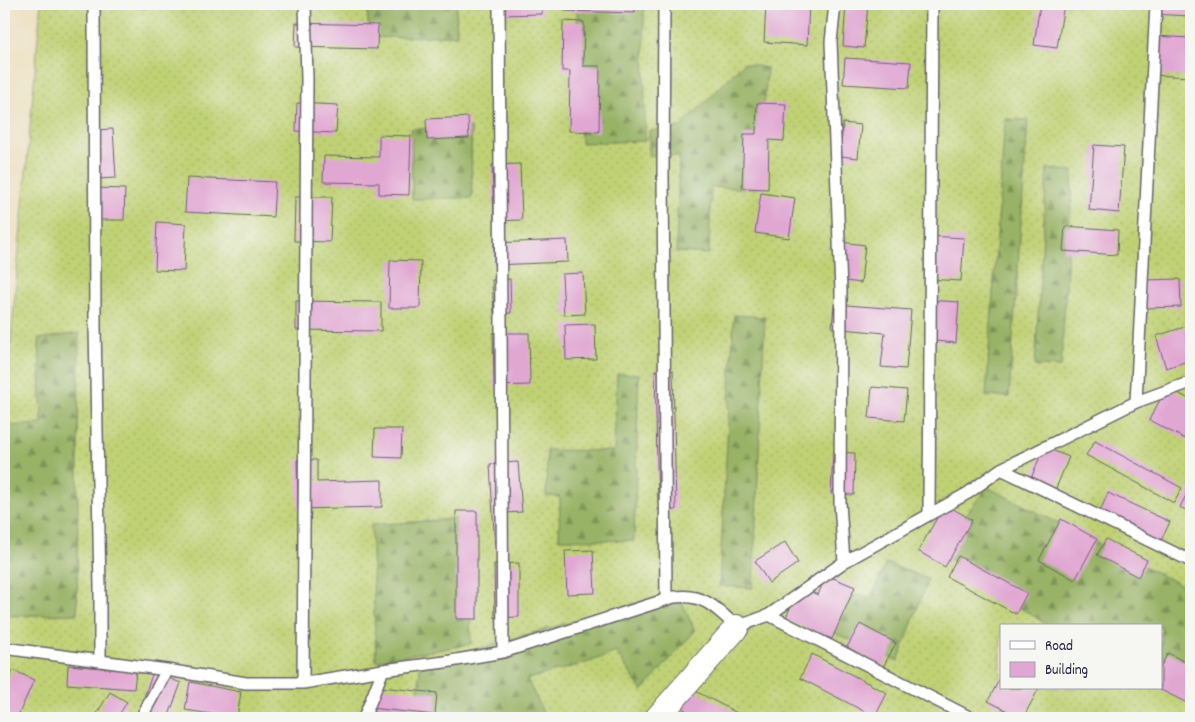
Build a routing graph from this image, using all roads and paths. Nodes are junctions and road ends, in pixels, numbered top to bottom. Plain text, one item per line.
1 (94, 4) edge
2 (305, 4) edge
3 (498, 4) edge
4 (664, 4) edge
5 (835, 4) edge
6 (932, 4) edge
7 (1156, 4) edge
8 (1191, 382) edge
9 (1136, 402) junction
10 (1001, 469) junction
11 (929, 514) junction
12 (1191, 561) edge
13 (844, 562) junction
14 (666, 599) junction
15 (768, 615) junction
16 (737, 627) junction
17 (4, 648) edge
18 (504, 652) junction
19 (100, 661) junction
20 (167, 670) junction
21 (383, 670) junction
22 (303, 683) junction
23 (141, 718) edge
24 (364, 718) edge
25 (657, 718) edge
26 (971, 718) edge

1 - 19 lane
2 - 22 lane
3 - 18 lane
4 - 14 lane
5 - 13 lane
6 - 11 lane
7 - 9 lane
8 - 9 lane
9 - 10 lane
10 - 11 lane
10 - 12 lane
11 - 13 lane
13 - 15 lane
14 - 16 lane
14 - 18 lane
15 - 16 lane
15 - 26 lane
16 - 25 street
17 - 19 lane
18 - 21 lane
19 - 20 lane
20 - 22 lane
20 - 23 lane
21 - 22 lane
21 - 24 lane

